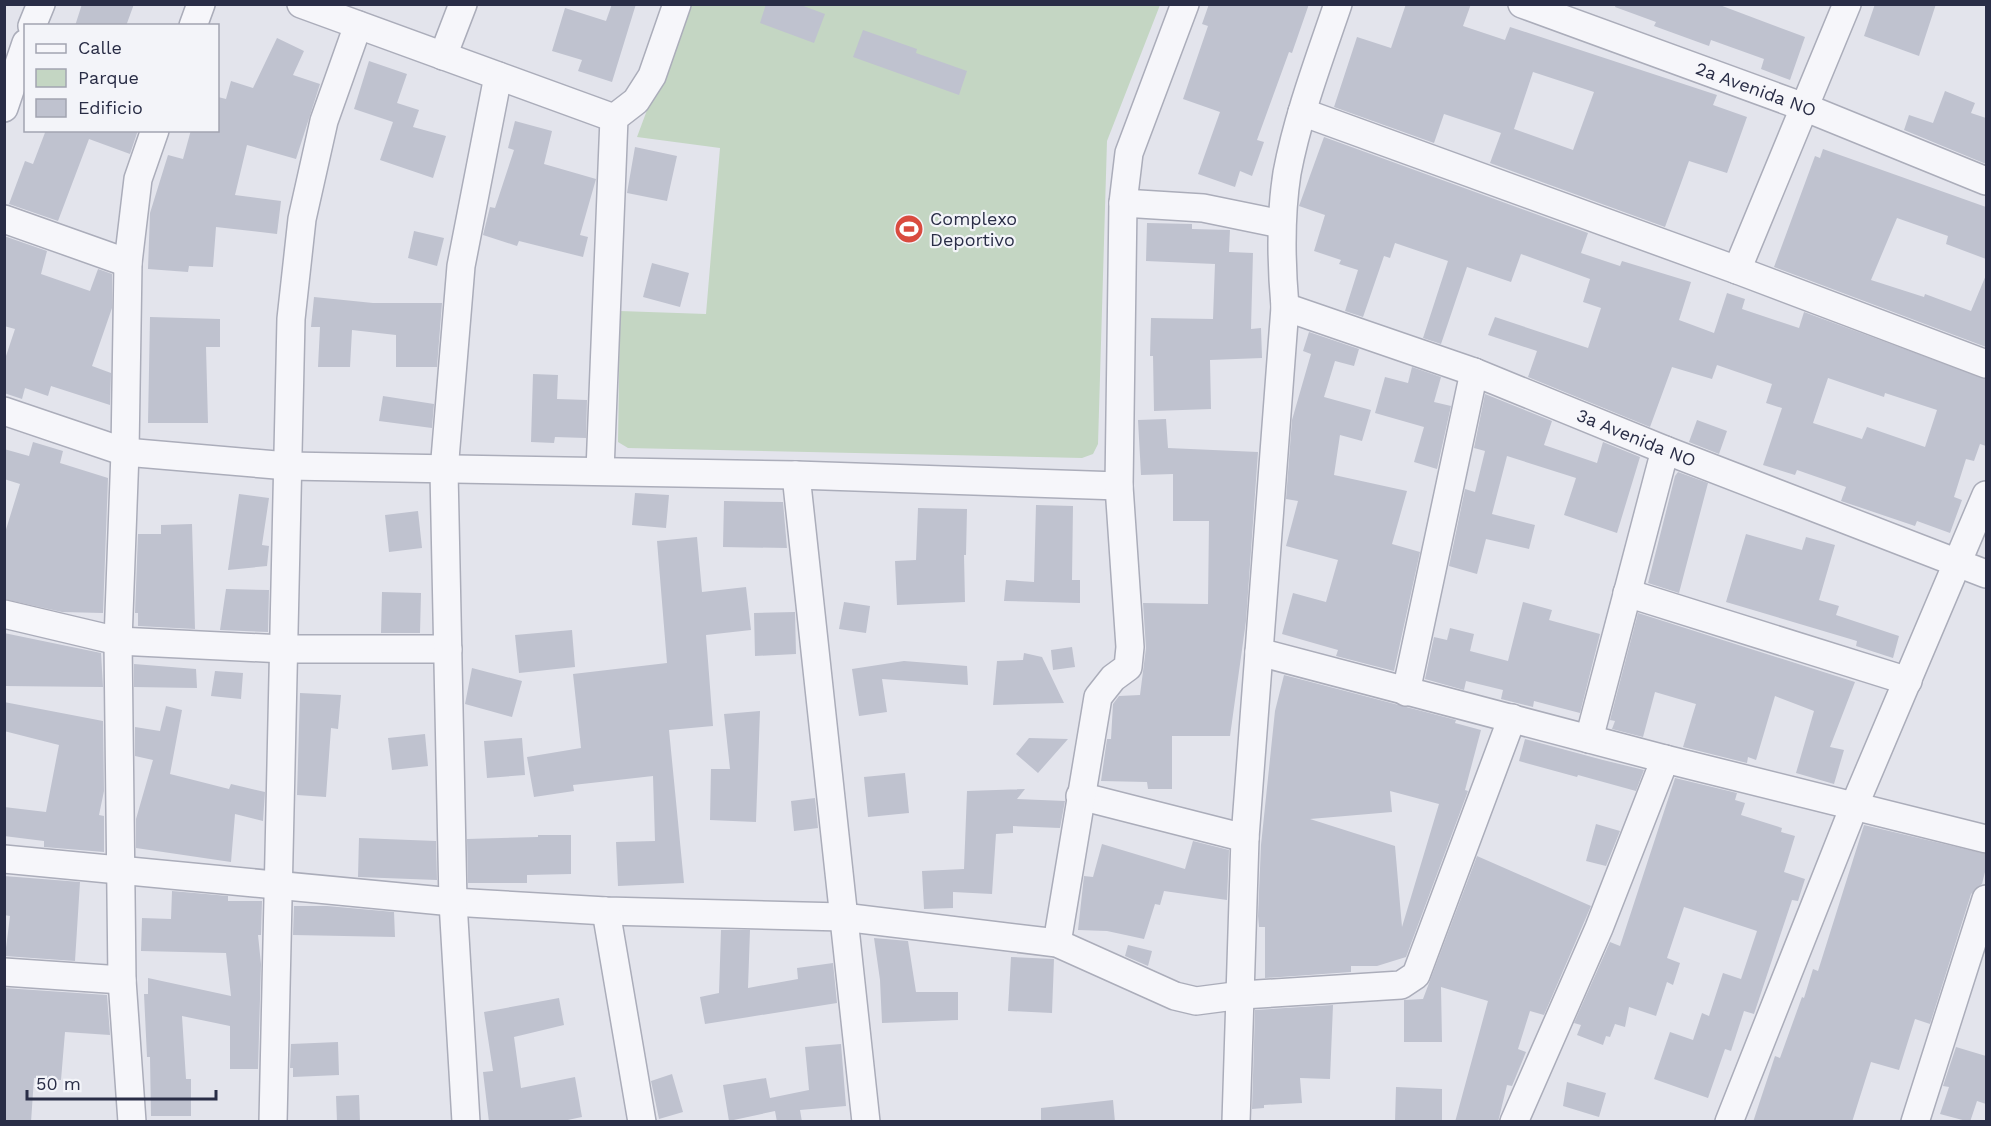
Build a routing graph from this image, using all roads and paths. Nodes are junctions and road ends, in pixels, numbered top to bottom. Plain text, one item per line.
1 (41, 4) edge
2 (201, 4) edge
3 (300, 4) edge
4 (463, 4) edge
5 (677, 4) edge
6 (1185, 4) edge
7 (1338, 4) edge
8 (1522, 4) edge
9 (1847, 4) edge
10 (34, 24) edge
11 (194, 24) edge
12 (358, 25) junction
13 (19, 51) edge
14 (443, 56) junction
15 (498, 76) junction
16 (1804, 107) junction
17 (4, 108) edge
18 (1302, 112) junction
19 (614, 118) junction
20 (154, 132) edge
21 (1986, 181) edge
22 (1123, 203) junction
23 (4, 219) edge
24 (1281, 224) junction
25 (128, 263) junction
26 (1737, 270) junction
27 (1285, 307) junction
28 (1986, 364) edge
29 (1474, 372) junction
30 (4, 411) edge
31 (1665, 450) junction
32 (125, 452) junction
33 (288, 466) junction
34 (444, 471) junction
35 (600, 471) junction
36 (796, 475) junction
37 (1119, 486) junction
38 (1986, 495) edge
39 (1959, 563) junction
40 (1986, 574) edge
41 (1627, 594) junction
42 (4, 614) edge
43 (118, 641) junction
44 (448, 648) junction
45 (284, 649) junction
46 (1258, 652) junction
47 (1908, 681) junction
48 (1406, 692) junction
49 (1512, 718) junction
50 (1589, 739) junction
51 (1665, 759) junction
52 (1080, 796) junction
53 (1855, 804) junction
54 (1245, 838) junction
55 (1986, 839) edge
56 (4, 859) edge
57 (121, 870) junction
58 (278, 885) junction
59 (1986, 900) edge
60 (453, 902) junction
61 (606, 911) junction
62 (843, 917) junction
63 (1057, 943) junction
64 (4, 972) edge
65 (122, 980) junction
66 (1242, 995) junction
67 (132, 1122) edge
68 (273, 1122) edge
69 (466, 1122) edge
70 (642, 1122) edge
71 (866, 1122) edge
72 (1236, 1122) edge
73 (1514, 1122) edge
74 (1729, 1122) edge
75 (1915, 1122) edge

1 - 10 street
2 - 11 street
3 - 12 street
4 - 14 street
5 - 19 street
6 - 22 street
7 - 18 street
8 - 16 street, 2a Avenida NO
9 - 16 street
12 - 14 street
12 - 33 street
13 - 17 street
14 - 15 street
15 - 19 street
15 - 34 street
16 - 21 street, 2a Avenida NO
16 - 26 street
18 - 24 street
18 - 26 street
19 - 35 street
20 - 25 street
22 - 24 street
22 - 37 street
23 - 25 street
24 - 27 street
25 - 32 street
26 - 28 street
27 - 29 street, 3a Avenida NO
27 - 46 street
29 - 31 street, 3a Avenida NO
29 - 48 street
30 - 32 street
31 - 39 street, 3a Avenida NO
31 - 41 street
32 - 33 street
32 - 43 street
33 - 34 street
33 - 45 street
34 - 35 street
34 - 44 street
35 - 36 street
36 - 37 street
36 - 62 street
37 - 52 street
38 - 39 street
39 - 40 street, 3a Avenida NO
39 - 47 street
41 - 47 street
41 - 50 street
42 - 43 street
43 - 45 street
43 - 57 street
44 - 45 street
44 - 60 street
45 - 58 street
46 - 48 street
46 - 54 street
47 - 53 street
48 - 49 street
49 - 50 street
49 - 66 street
50 - 51 street
51 - 53 street
51 - 73 street
52 - 54 street
52 - 63 street
53 - 55 street
53 - 74 street
54 - 66 street
56 - 57 street
57 - 58 street
57 - 65 street
58 - 60 street
58 - 68 street
59 - 75 street
60 - 61 street
60 - 69 street
61 - 62 street
61 - 70 street
62 - 63 street
62 - 71 street
63 - 66 street
64 - 65 street
65 - 67 street
66 - 72 street

